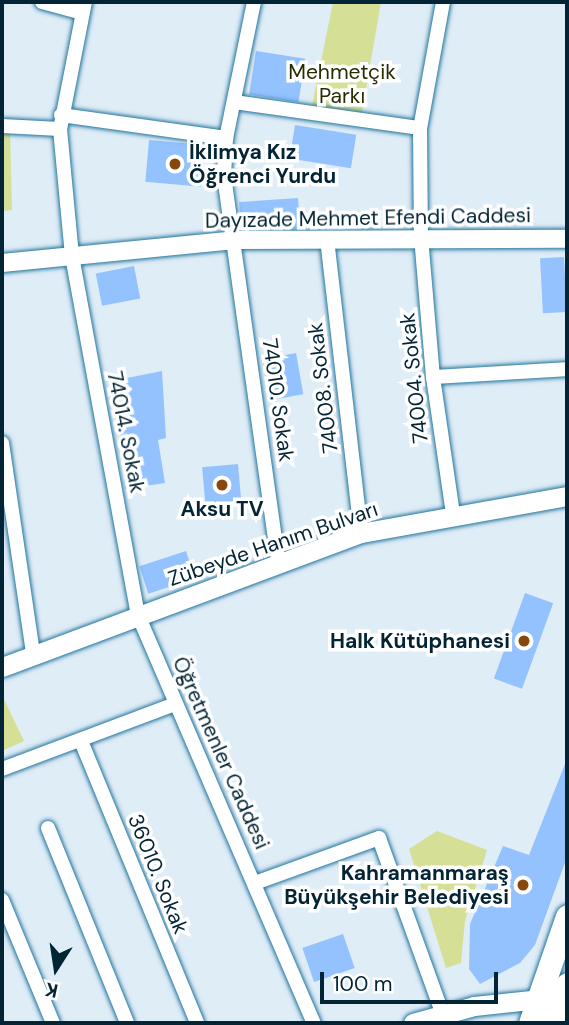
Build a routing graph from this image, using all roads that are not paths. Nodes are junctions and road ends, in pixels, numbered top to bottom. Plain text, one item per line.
1 (42, 2) edge
2 (254, 2) edge
3 (443, 2) edge
4 (84, 7) edge
5 (234, 102) junction
6 (60, 122) junction
7 (2, 126) edge
8 (420, 128) junction
9 (226, 138) junction
10 (421, 237) junction
11 (327, 239) junction
12 (567, 239) edge
13 (235, 240) junction
14 (72, 256) junction
15 (2, 263) edge
16 (567, 369) edge
17 (433, 377) junction
18 (2, 443) edge
19 (566, 494) edge
20 (453, 514) junction
21 (361, 533) junction
22 (279, 566) junction
23 (138, 615) junction
24 (33, 652) junction
25 (2, 667) edge
26 (175, 704) junction
27 (81, 741) junction
28 (2, 769) edge
29 (48, 828) dead end
30 (255, 883) junction
31 (2, 900) edge
32 (567, 916) edge
33 (567, 984) edge
34 (539, 999) junction
35 (443, 1015) junction
36 (53, 1023) edge
37 (127, 1023) edge
38 (197, 1023) edge
39 (314, 1023) edge
40 (413, 1023) edge
41 (530, 1023) edge
42 (553, 1023) edge

1 - 4 street
2 - 5 street, 74010. Sokak
3 - 8 street, 74004. Sokak
4 - 6 street, 74014. Sokak
5 - 8 street
5 - 9 street, 74010. Sokak
6 - 7 street
6 - 9 street
6 - 14 street, 74014. Sokak
8 - 10 street, 74004. Sokak
9 - 13 street, 74010. Sokak
10 - 11 street, Dayızade Mehmet Efendi Caddesi
10 - 12 street, Dayızade Mehmet Efendi Caddesi
10 - 17 street, 74004. Sokak
11 - 13 street, Dayızade Mehmet Efendi Caddesi
11 - 21 street, 74008. Sokak
13 - 14 street, Dayızade Mehmet Efendi Caddesi
13 - 22 street, 74010. Sokak
14 - 15 street, Dayızade Mehmet Efendi Caddesi
14 - 23 street, 74014. Sokak
16 - 17 street
17 - 20 street, 74004. Sokak
18 - 24 street
19 - 20 main road, Zübeyde Hanım Bulvarı
20 - 21 main road, Zübeyde Hanım Bulvarı
21 - 22 main road, Zübeyde Hanım Bulvarı
22 - 23 main road, Zübeyde Hanım Bulvarı
23 - 24 main road, Zübeyde Hanım Bulvarı
23 - 26 street, Öğretmenler Caddesi
24 - 25 main road, Zübeyde Hanım Bulvarı
26 - 27 street
26 - 30 street, Öğretmenler Caddesi
27 - 28 street
27 - 38 street, 36010. Sokak
29 - 37 street
30 - 35 street
30 - 39 street, Öğretmenler Caddesi
31 - 36 street
32 - 34 main road
33 - 42 main road
34 - 35 main road
34 - 41 main road
35 - 40 main road

